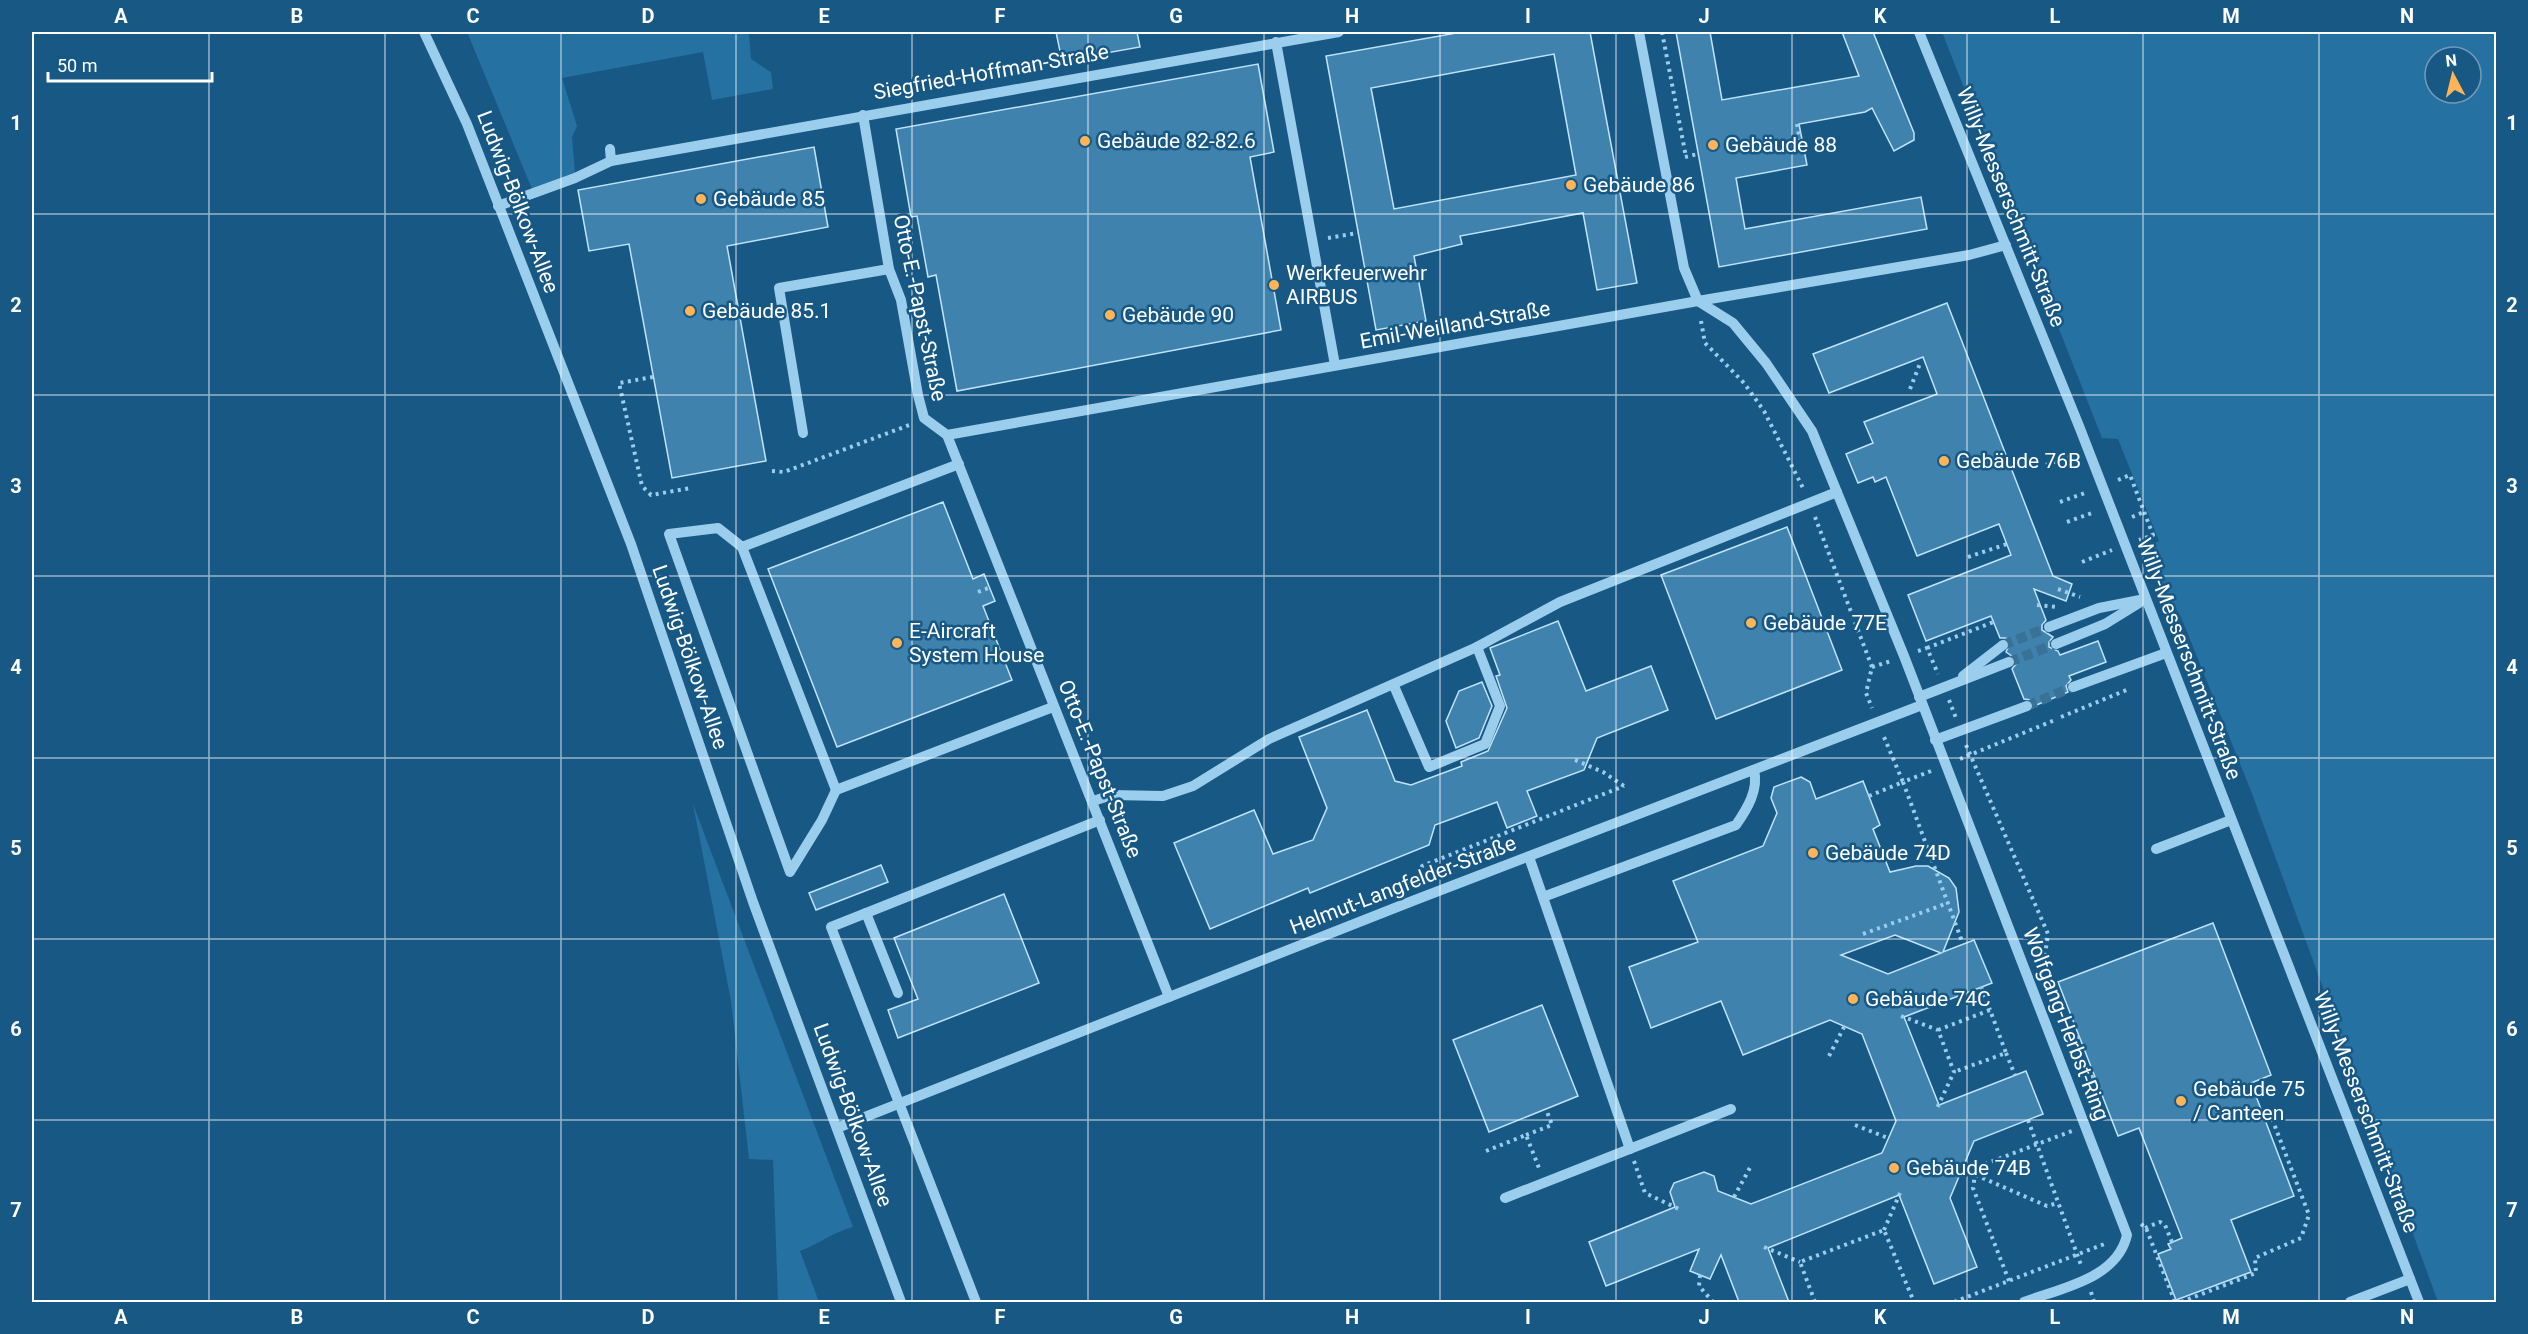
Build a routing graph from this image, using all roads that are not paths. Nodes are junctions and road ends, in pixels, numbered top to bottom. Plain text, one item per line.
1 (424, 32) edge
2 (1339, 32) edge
3 (1639, 32) edge
4 (1919, 32) edge
5 (1276, 42) junction
6 (863, 115) junction
7 (609, 149) dead end
8 (611, 161) junction
9 (498, 206) junction
10 (2006, 245) junction
11 (889, 269) junction
12 (1698, 301) junction
13 (1335, 366) junction
14 (802, 433) dead end
15 (947, 435) junction
16 (959, 464) junction
17 (1838, 492) junction
18 (742, 548) junction
19 (2145, 599) junction
20 (2049, 627) tunnel mouth
21 (2056, 644) tunnel mouth
22 (2003, 645) tunnel mouth
23 (1477, 647) junction
24 (2166, 653) junction
25 (2009, 662) tunnel mouth
26 (1394, 686) junction
27 (1948, 686) junction
28 (2073, 687) tunnel mouth
29 (1920, 701) junction
30 (2027, 706) tunnel mouth
31 (1053, 707) junction
32 (1935, 740) junction
33 (1754, 770) junction
34 (836, 790) junction
35 (1093, 801) junction
36 (1100, 820) junction
37 (2231, 820) junction
38 (2156, 849) dead end
39 (1529, 857) junction
40 (1543, 897) junction
41 (866, 913) junction
42 (898, 993) dead end
43 (1169, 997) junction
44 (900, 1104) junction
45 (1731, 1109) dead end
46 (837, 1128) junction
47 (1630, 1149) junction
48 (1505, 1198) dead end
49 (2410, 1279) junction
50 (901, 1302) edge
51 (976, 1302) edge
52 (2024, 1302) edge
53 (2350, 1302) edge
54 (2419, 1302) edge

1 - 9 street, Ludwig-Bölkow-Allee
2 - 5 street, Siegfried-Hoffman-Straße
3 - 12 street
4 - 10 street, Willy-Messerschmitt-Straße
5 - 6 street, Siegfried-Hoffman-Straße
5 - 13 street
6 - 8 street, Siegfried-Hoffman-Straße
6 - 11 street, Otto-E.-Papst-Straße
7 - 8 street
8 - 9 street, Siegfried-Hoffman-Straße
9 - 46 street, Ludwig-Bölkow-Allee
10 - 12 street, Emil-Weilland-Straße
10 - 19 street, Willy-Messerschmitt-Straße
11 - 14 street
11 - 15 street, Otto-E.-Papst-Straße
12 - 13 street, Emil-Weilland-Straße
12 - 17 street, Wolfgang-Herbst-Ring
13 - 15 street, Emil-Weilland-Straße
15 - 16 street, Otto-E.-Papst-Straße
16 - 18 street
16 - 31 street, Otto-E.-Papst-Straße
17 - 23 street
17 - 29 street, Wolfgang-Herbst-Ring
18 - 34 street
18 - 34 street
19 - 20 street
19 - 21 street
19 - 24 street, Willy-Messerschmitt-Straße
22 - 27 street
23 - 26 street
23 - 26 street
24 - 28 street
24 - 37 street, Willy-Messerschmitt-Straße
25 - 27 street
26 - 35 street
27 - 29 street, Helmut-Langfelder-Straße
29 - 32 street, Wolfgang-Herbst-Ring
29 - 33 street, Helmut-Langfelder-Straße
30 - 32 street
31 - 34 street
31 - 35 street, Otto-E.-Papst-Straße
32 - 52 street, Wolfgang-Herbst-Ring
33 - 39 street, Helmut-Langfelder-Straße
33 - 40 street
35 - 36 street, Otto-E.-Papst-Straße
36 - 41 street
36 - 43 street, Otto-E.-Papst-Straße
37 - 38 street
37 - 49 street, Willy-Messerschmitt-Straße
39 - 40 street
39 - 43 street, Helmut-Langfelder-Straße
40 - 47 street
41 - 42 street
41 - 44 street
43 - 44 street, Helmut-Langfelder-Straße
44 - 46 street, Helmut-Langfelder-Straße
44 - 51 street
45 - 47 street
46 - 50 street, Ludwig-Bölkow-Allee
47 - 48 street
49 - 53 street
49 - 54 street, Willy-Messerschmitt-Straße

